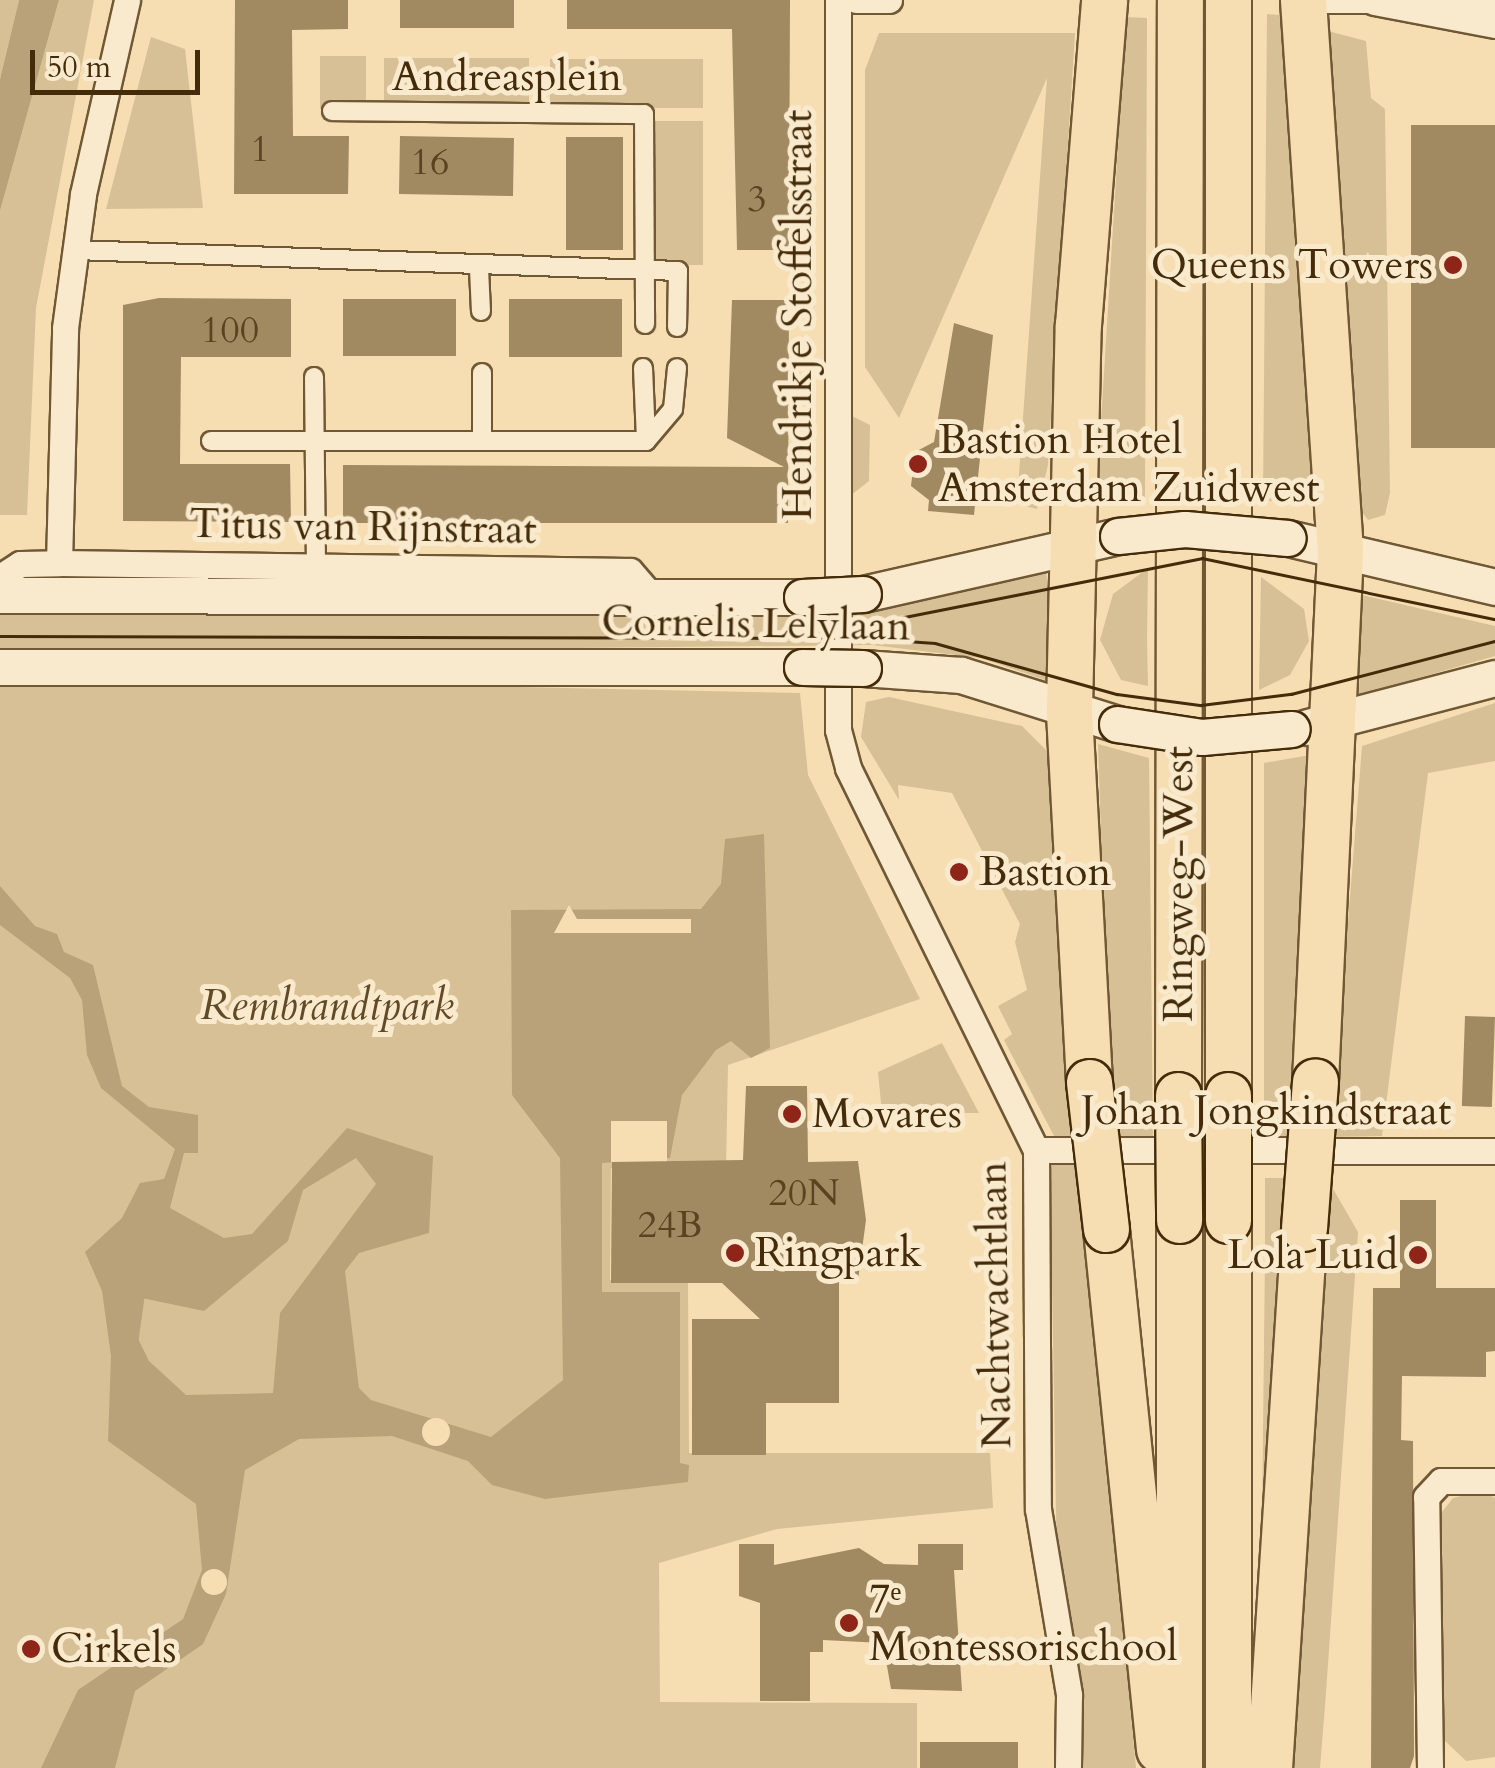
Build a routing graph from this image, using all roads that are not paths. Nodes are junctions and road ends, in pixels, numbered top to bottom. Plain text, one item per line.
1 (127, 0) edge
2 (838, 0) edge
3 (856, 0) edge
4 (889, 0) edge
5 (1104, 0) edge
6 (1180, 0) edge
7 (1228, 0) edge
8 (1303, 0) edge
9 (1322, 0) edge
10 (1432, 0) edge
11 (1378, 1) edge
12 (1495, 5) edge
13 (1495, 25) edge
14 (332, 111) dead end
15 (75, 250) junction
16 (479, 268) junction
17 (644, 271) junction
18 (481, 311) dead end
19 (645, 324) dead end
20 (677, 326) dead end
21 (643, 368) dead end
22 (676, 368) dead end
23 (482, 373) dead end
24 (314, 377) dead end
25 (482, 440) junction
26 (211, 441) dead end
27 (646, 441) junction
28 (314, 442) junction
29 (1097, 538) junction
30 (1340, 551) junction
31 (59, 563) junction
32 (316, 565) junction
33 (0, 577) edge
34 (1495, 587) edge
35 (0, 595) edge
36 (654, 597) junction
37 (0, 667) edge
38 (1495, 678) edge
39 (837, 702) joint
40 (1069, 709) junction
41 (1313, 726) junction
42 (1036, 1150) junction
43 (1495, 1152) edge
44 (1495, 1482) edge
45 (1068, 1768) edge
46 (1162, 1768) edge
47 (1179, 1768) edge
48 (1228, 1768) edge
49 (1269, 1768) edge
50 (1430, 1768) edge

1 - 15 street
2 - 39 street, Hendrikje Stoffelsstraat
3 - 4 street
5 - 29 highway
6 - 47 highway, Ringweg-West, bridge
7 - 48 highway, Ringweg-West, bridge
8 - 30 highway
9 - 11 street
10 - 12 street
11 - 13 street
14 - 17 street, Andreasplein
15 - 16 street
15 - 31 street
16 - 17 street
16 - 18 street
17 - 19 street, Andreasplein
17 - 20 street
21 - 27 street
22 - 27 street
23 - 25 street
24 - 28 street
25 - 27 street
25 - 28 street
26 - 28 street
28 - 32 street
29 - 30 main road, Cornelis Lelylaan, bridge
29 - 36 main road, Cornelis Lelylaan, bridge
29 - 40 highway
30 - 34 main road, Cornelis Lelylaan
30 - 41 highway
31 - 32 street, Titus van Rijnstraat
31 - 33 street, Titus van Rijnstraat
32 - 36 street, Titus van Rijnstraat
35 - 36 main road, Cornelis Lelylaan
37 - 40 main road, Cornelis Lelylaan, bridge
38 - 41 main road, Cornelis Lelylaan
39 - 42 street, Nachtwachtlaan
40 - 41 main road, Cornelis Lelylaan, bridge
40 - 46 highway, bridge
41 - 49 highway, bridge
42 - 43 street, Johan Jongkindstraat
42 - 45 street, Nachtwachtlaan
44 - 50 street

